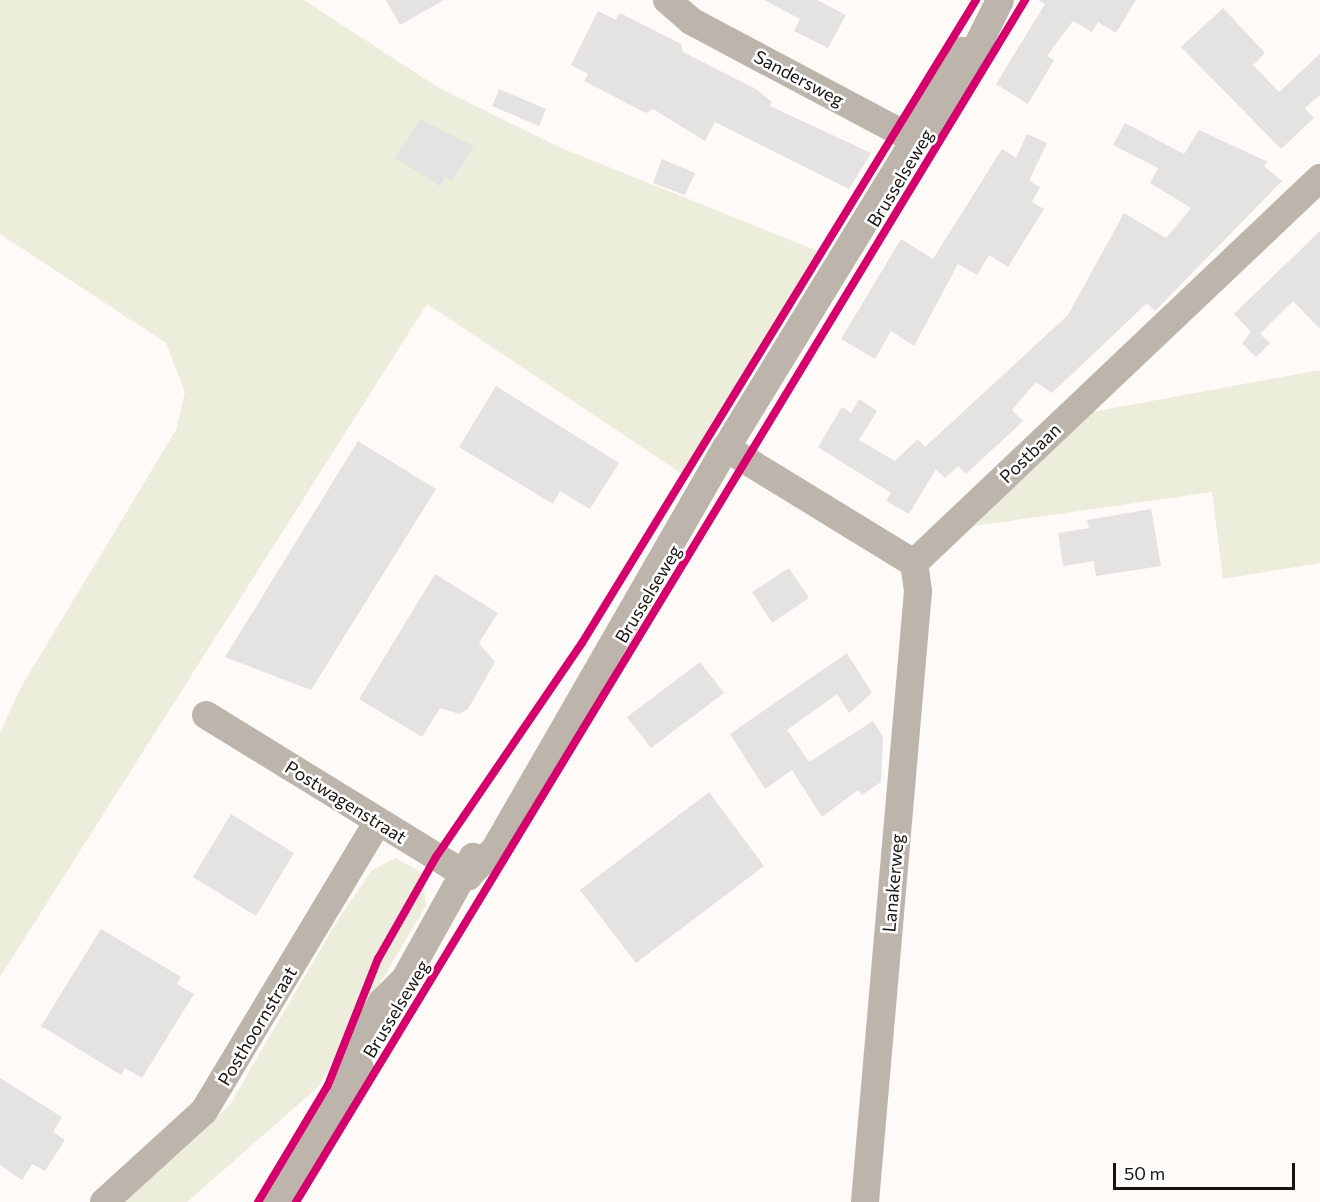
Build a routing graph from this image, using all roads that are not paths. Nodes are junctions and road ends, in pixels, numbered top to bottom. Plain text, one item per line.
1 (667, 0) edge
2 (1000, 0) edge
3 (915, 140) junction
4 (1320, 178) edge
5 (726, 448) junction
6 (914, 563) junction
7 (206, 715) dead end
8 (377, 823) junction
9 (468, 876) junction
10 (104, 1202) edge
11 (276, 1202) edge
12 (865, 1202) edge

1 - 3 street, Sandersweg
2 - 3 street, Brusselseweg
3 - 5 street, Brusselseweg
4 - 6 street, Postbaan
5 - 6 street
5 - 9 street, Brusselseweg
6 - 12 street, Lanakerweg
7 - 8 street, Postwagenstraat
8 - 9 street, Postwagenstraat
8 - 10 street, Posthoornstraat
9 - 11 street, Brusselseweg

